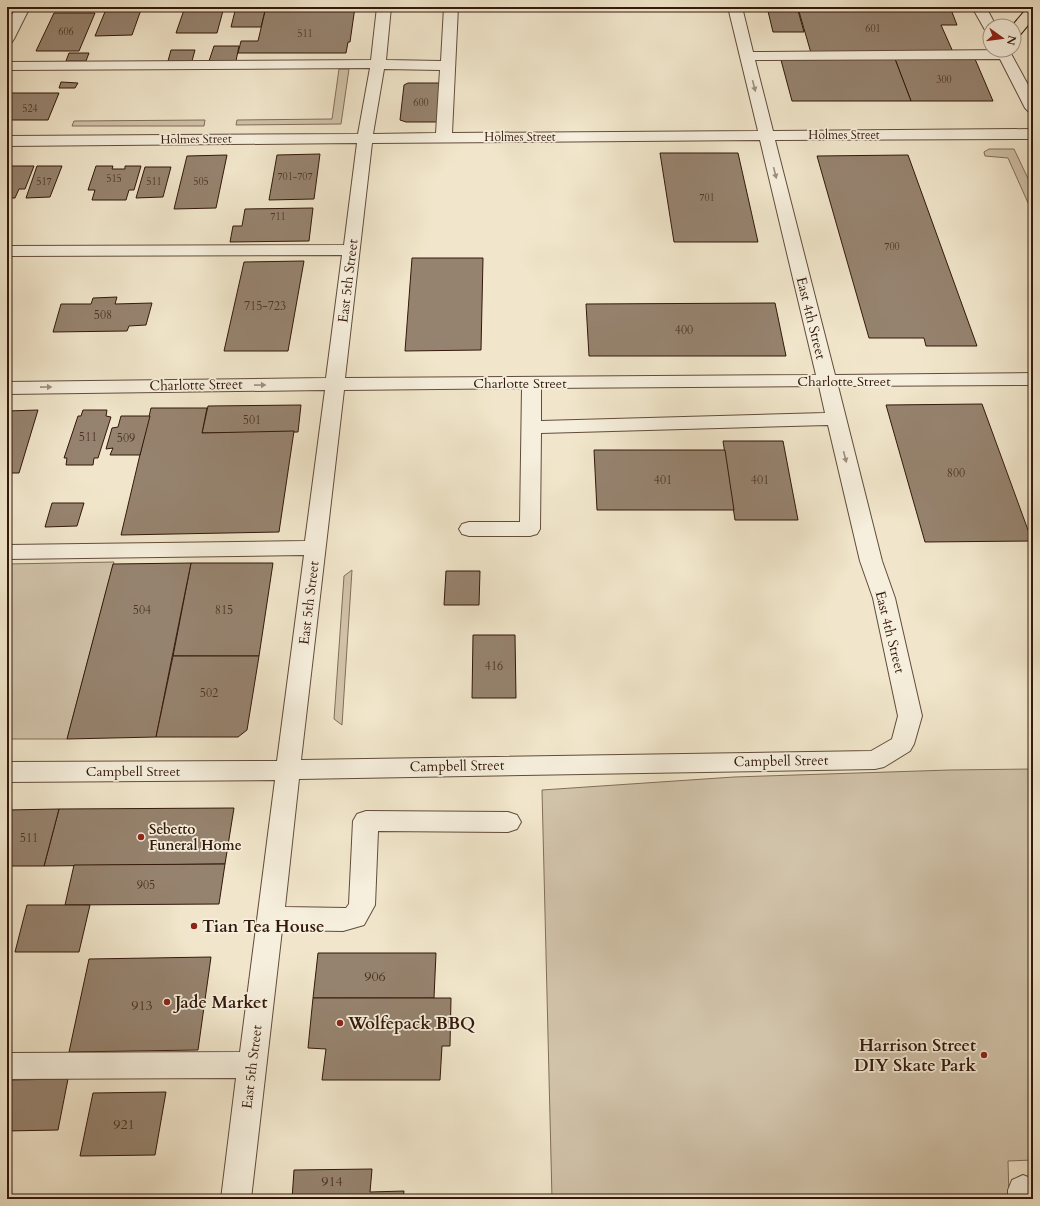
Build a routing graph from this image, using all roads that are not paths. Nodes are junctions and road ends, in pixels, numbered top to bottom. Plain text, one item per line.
1 (24, 7) edge
2 (384, 7) edge
3 (451, 7) edge
4 (734, 7) edge
5 (979, 7) edge
6 (1033, 10) edge
7 (985, 18) edge
8 (1022, 23) edge
9 (7, 39) edge
10 (982, 53) edge
11 (747, 56) junction
12 (1007, 58) edge
13 (378, 64) junction
14 (7, 66) edge
15 (448, 66) junction
16 (1033, 108) edge
17 (1033, 134) edge
18 (766, 135) junction
19 (444, 137) junction
20 (365, 138) junction
21 (7, 141) edge
22 (352, 250) junction
23 (7, 251) edge
24 (1033, 379) edge
25 (826, 381) junction
26 (532, 383) junction
27 (336, 384) junction
28 (7, 388) edge
29 (836, 419) junction
30 (532, 426) junction
31 (469, 529) dead end
32 (316, 548) junction
33 (7, 552) edge
34 (902, 744) joint
35 (288, 770) junction
36 (7, 772) edge
37 (508, 822) dead end
38 (270, 918) junction
39 (252, 1064) junction
40 (7, 1066) edge
41 (236, 1199) edge

1 - 9 street
2 - 13 street, East 5th Street
3 - 15 street
4 - 11 street, East 4th Street
5 - 7 street
6 - 8 main road
10 - 11 street
11 -> 18 street, East 4th Street
12 - 16 street
13 - 14 street
13 - 15 street
13 - 20 street, East 5th Street
15 - 19 street
17 - 18 street, Holmes Street
18 - 19 street, Holmes Street
18 -> 25 street, East 4th Street
19 - 20 street, Holmes Street
20 - 21 street, Holmes Street
20 - 22 street, East 5th Street
22 - 23 street
22 - 27 street, East 5th Street
24 - 25 street, Charlotte Street
25 - 26 street, Charlotte Street
25 - 29 street, East 4th Street
26 - 27 street, Charlotte Street
26 - 30 street
28 -> 27 street, Charlotte Street
27 - 32 street, East 5th Street
29 - 30 street
29 -> 34 street, East 4th Street
30 - 31 street
32 - 33 street
32 - 35 street, East 5th Street
34 - 35 street, Campbell Street
35 - 36 street, Campbell Street
35 - 38 street, East 5th Street
37 - 38 street
38 - 39 street, East 5th Street
39 - 40 street
39 - 41 street, East 5th Street

